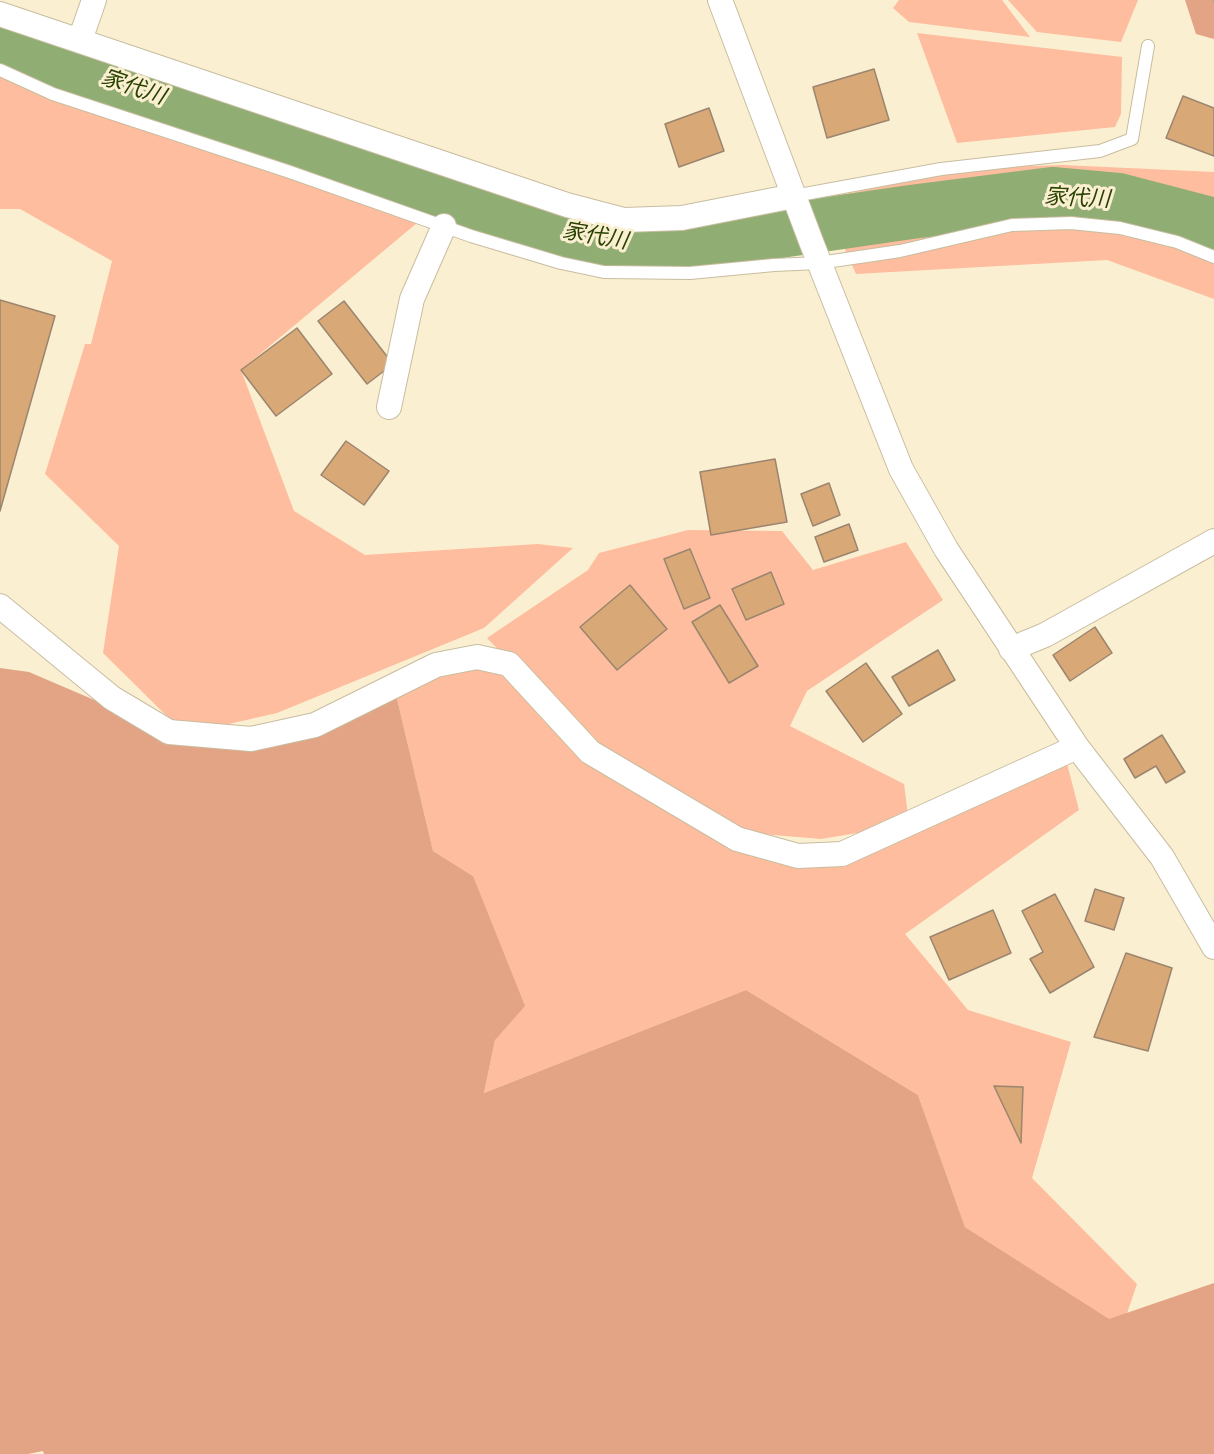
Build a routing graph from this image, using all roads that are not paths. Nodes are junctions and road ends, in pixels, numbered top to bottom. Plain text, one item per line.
1 (94, 0) edge
2 (720, 0) edge
3 (0, 14) edge
4 (81, 40) junction
5 (1148, 46) dead end
6 (0, 70) edge
7 (794, 196) junction
8 (444, 226) junction
9 (816, 254) junction
10 (1214, 257) edge
11 (389, 407) dead end
12 (1214, 542) edge
13 (0, 606) edge
14 (1011, 649) junction
15 (1077, 747) junction
16 (1214, 947) edge

1 - 4 street
2 - 7 street
3 - 4 street
4 - 7 street
5 - 7 lane
6 - 8 lane
7 - 9 street
8 - 9 lane
8 - 11 street
9 - 10 lane
9 - 14 street
12 - 14 street
13 - 15 street
14 - 15 street
15 - 16 street

